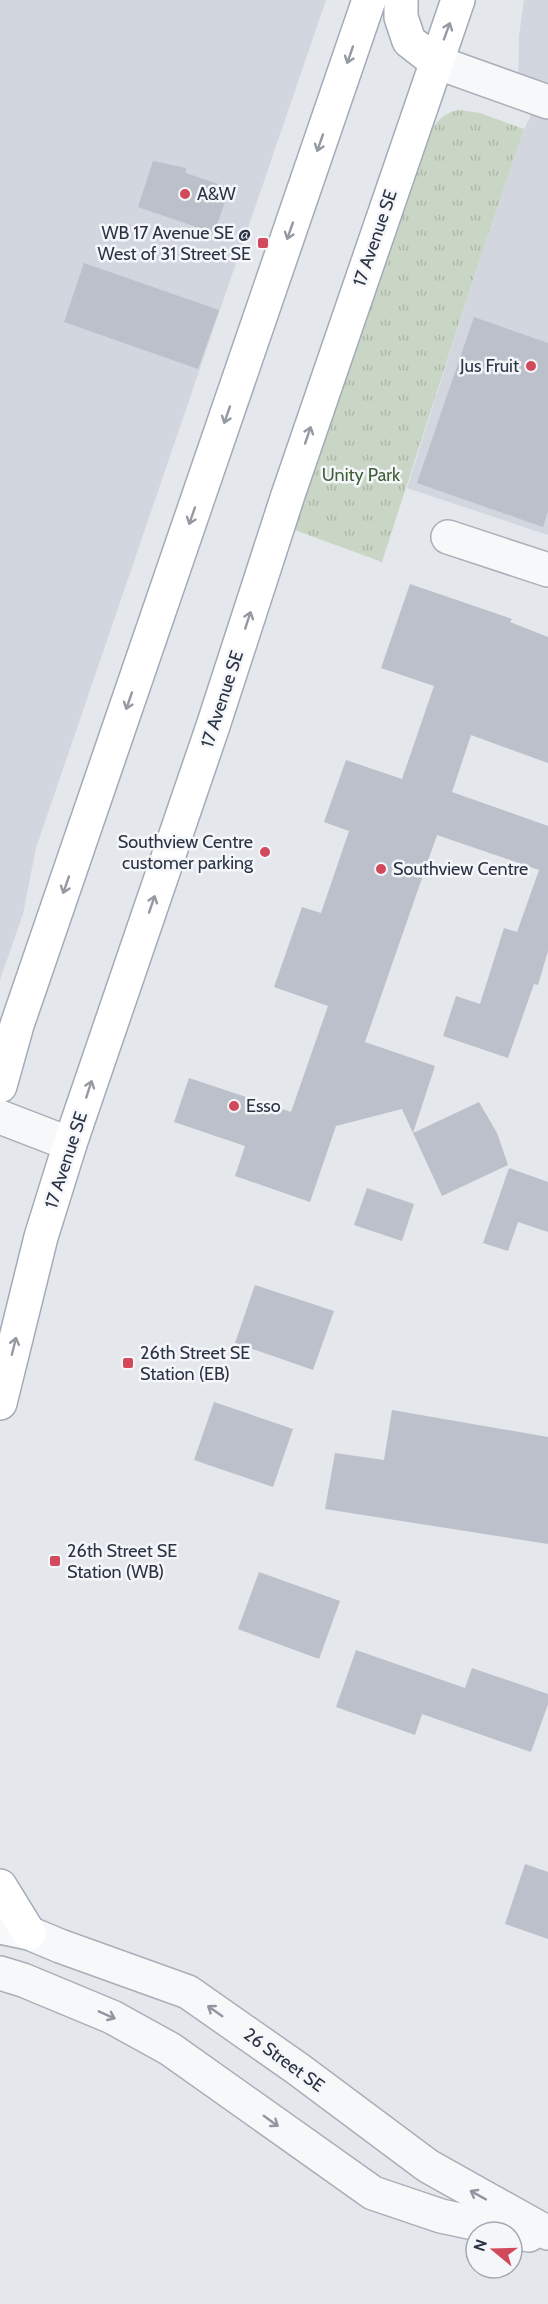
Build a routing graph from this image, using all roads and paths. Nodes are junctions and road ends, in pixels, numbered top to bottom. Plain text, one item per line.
1 (369, 0) edge
2 (401, 0) edge
3 (458, 0) edge
4 (436, 62) junction
5 (548, 102) edge
6 (448, 537) dead end
7 (548, 570) edge
8 (0, 1086) edge
9 (0, 1117) edge
10 (70, 1144) junction
11 (0, 1403) edge
12 (0, 1886) edge
13 (14, 1930) edge
14 (0, 1973) edge
15 (548, 2233) edge
16 (548, 2239) edge

1 -> 8 main road
2 - 4 main road
4 -> 3 main road, 17 Avenue SE
4 - 5 street
10 -> 4 main road, 17 Avenue SE
6 - 7 street
9 - 10 street
11 -> 10 main road, 17 Avenue SE
12 - 13 main road
15 -> 13 street, 26 Street SE
14 -> 16 street

